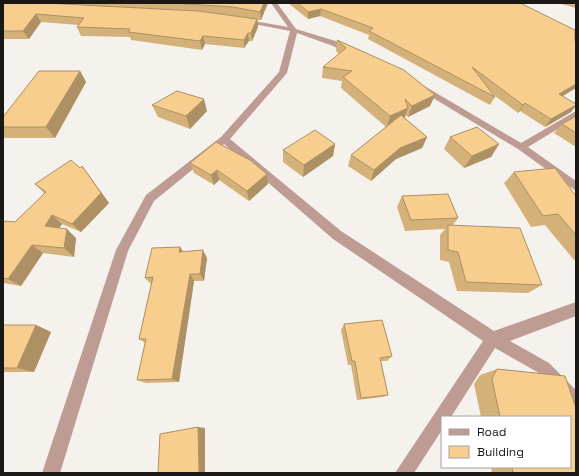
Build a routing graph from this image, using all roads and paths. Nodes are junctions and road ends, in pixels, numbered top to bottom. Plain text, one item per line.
1 (274, 3) edge
2 (234, 19) edge
3 (294, 30) junction
4 (362, 57) edge
5 (416, 84) edge
6 (576, 114) edge
7 (224, 138) junction
8 (521, 147) junction
9 (576, 187) edge
10 (576, 309) edge
11 (494, 339) junction
12 (576, 401) edge
13 (442, 416) edge
14 (441, 418) edge
15 (51, 473) edge
16 (404, 473) edge

1 - 3 street
2 - 3 street
3 - 4 street
3 - 7 street
5 - 8 street
6 - 8 street
7 - 11 street
7 - 15 street
8 - 9 street
10 - 11 street
11 - 12 street
11 - 13 street
14 - 16 street

